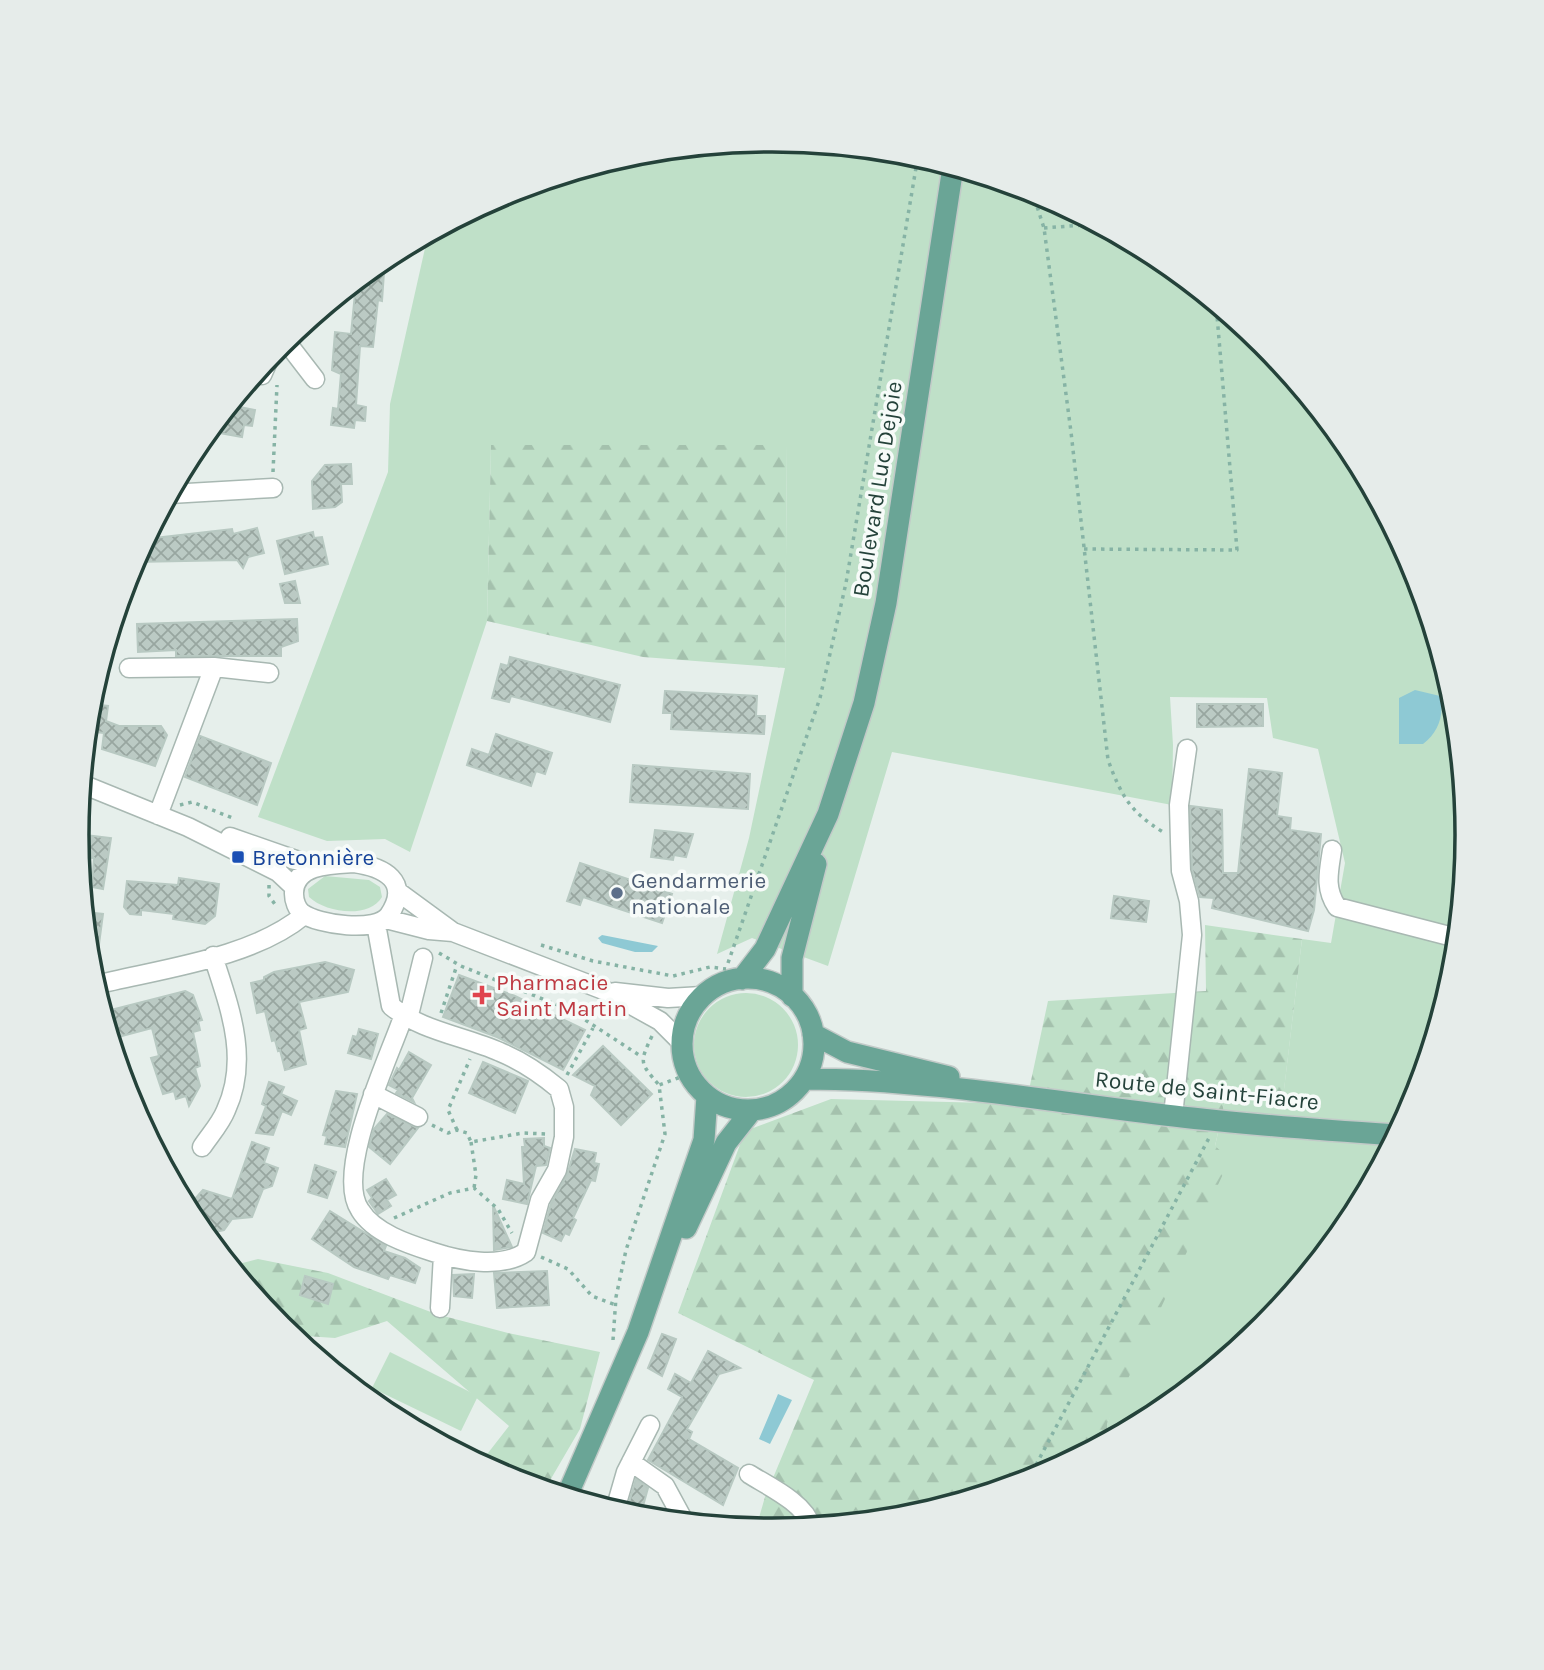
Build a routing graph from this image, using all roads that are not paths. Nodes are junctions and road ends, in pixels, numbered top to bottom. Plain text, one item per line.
1 (952, 177) edge
2 (292, 349) edge
3 (315, 379) dead end
4 (273, 488) road end
5 (181, 493) edge
6 (214, 667) junction
7 (129, 668) dead end
8 (269, 673) dead end
9 (1187, 749) dead end
10 (91, 788) edge
11 (828, 814) junction
12 (158, 815) junction
13 (188, 827) junction
14 (1332, 850) dead end
15 (316, 867) junction
16 (294, 887) junction
17 (397, 891) junction
18 (304, 915) junction
19 (381, 921) junction
20 (453, 932) junction
21 (1447, 935) edge
22 (427, 953) road end
23 (213, 956) junction
24 (733, 976) junction
25 (106, 982) edge
26 (606, 991) junction
27 (702, 996) junction
28 (792, 996) junction
29 (406, 1018) junction
30 (813, 1034) junction
31 (682, 1043) junction
32 (805, 1079) junction
33 (1012, 1093) junction
34 (373, 1094) junction
35 (707, 1096) junction
36 (752, 1110) junction
37 (1173, 1116) junction
38 (418, 1117) road end
39 (1385, 1134) edge
40 (202, 1147) dead end
41 (443, 1255) junction
42 (440, 1308) dead end
43 (638, 1332) junction
44 (650, 1426) dead end
45 (631, 1462) junction
46 (749, 1474) dead end
47 (572, 1487) edge
48 (618, 1500) edge
49 (679, 1511) edge
50 (806, 1516) edge

1 - 11 main road, Boulevard Luc Dejoie
2 - 3 street
4 - 5 street
6 - 7 street
6 - 8 street
6 - 12 street
9 - 37 street
10 - 12 street
11 - 24 main road, Boulevard Luc Dejoie
11 - 28 main road, Boulevard Luc Dejoie
12 - 13 street
13 - 15 street
13 - 16 street
14 - 21 street
15 - 16 street
15 - 17 street
16 - 18 street
17 - 19 street
17 - 20 street
18 - 19 street
18 - 23 street
19 - 20 street
19 - 29 street
20 - 26 street
22 - 29 street
23 - 25 street
23 - 40 street
24 - 27 main road
24 - 28 main road
26 - 27 street
26 - 31 street
27 - 31 main road
28 - 30 main road
29 - 34 street
29 - 41 street
30 - 32 main road
30 - 33 main road, Route de Saint-Fiacre
31 - 35 main road
32 - 33 main road, Route de Saint-Fiacre
32 - 36 main road
33 - 37 main road, Route de Saint-Fiacre
34 - 38 street
34 - 41 street
35 - 36 main road
35 - 43 main road
36 - 43 main road
37 - 39 main road, Route de Saint-Fiacre
41 - 42 street
43 - 47 main road
44 - 45 street
45 - 48 street
45 - 49 street
46 - 50 street

